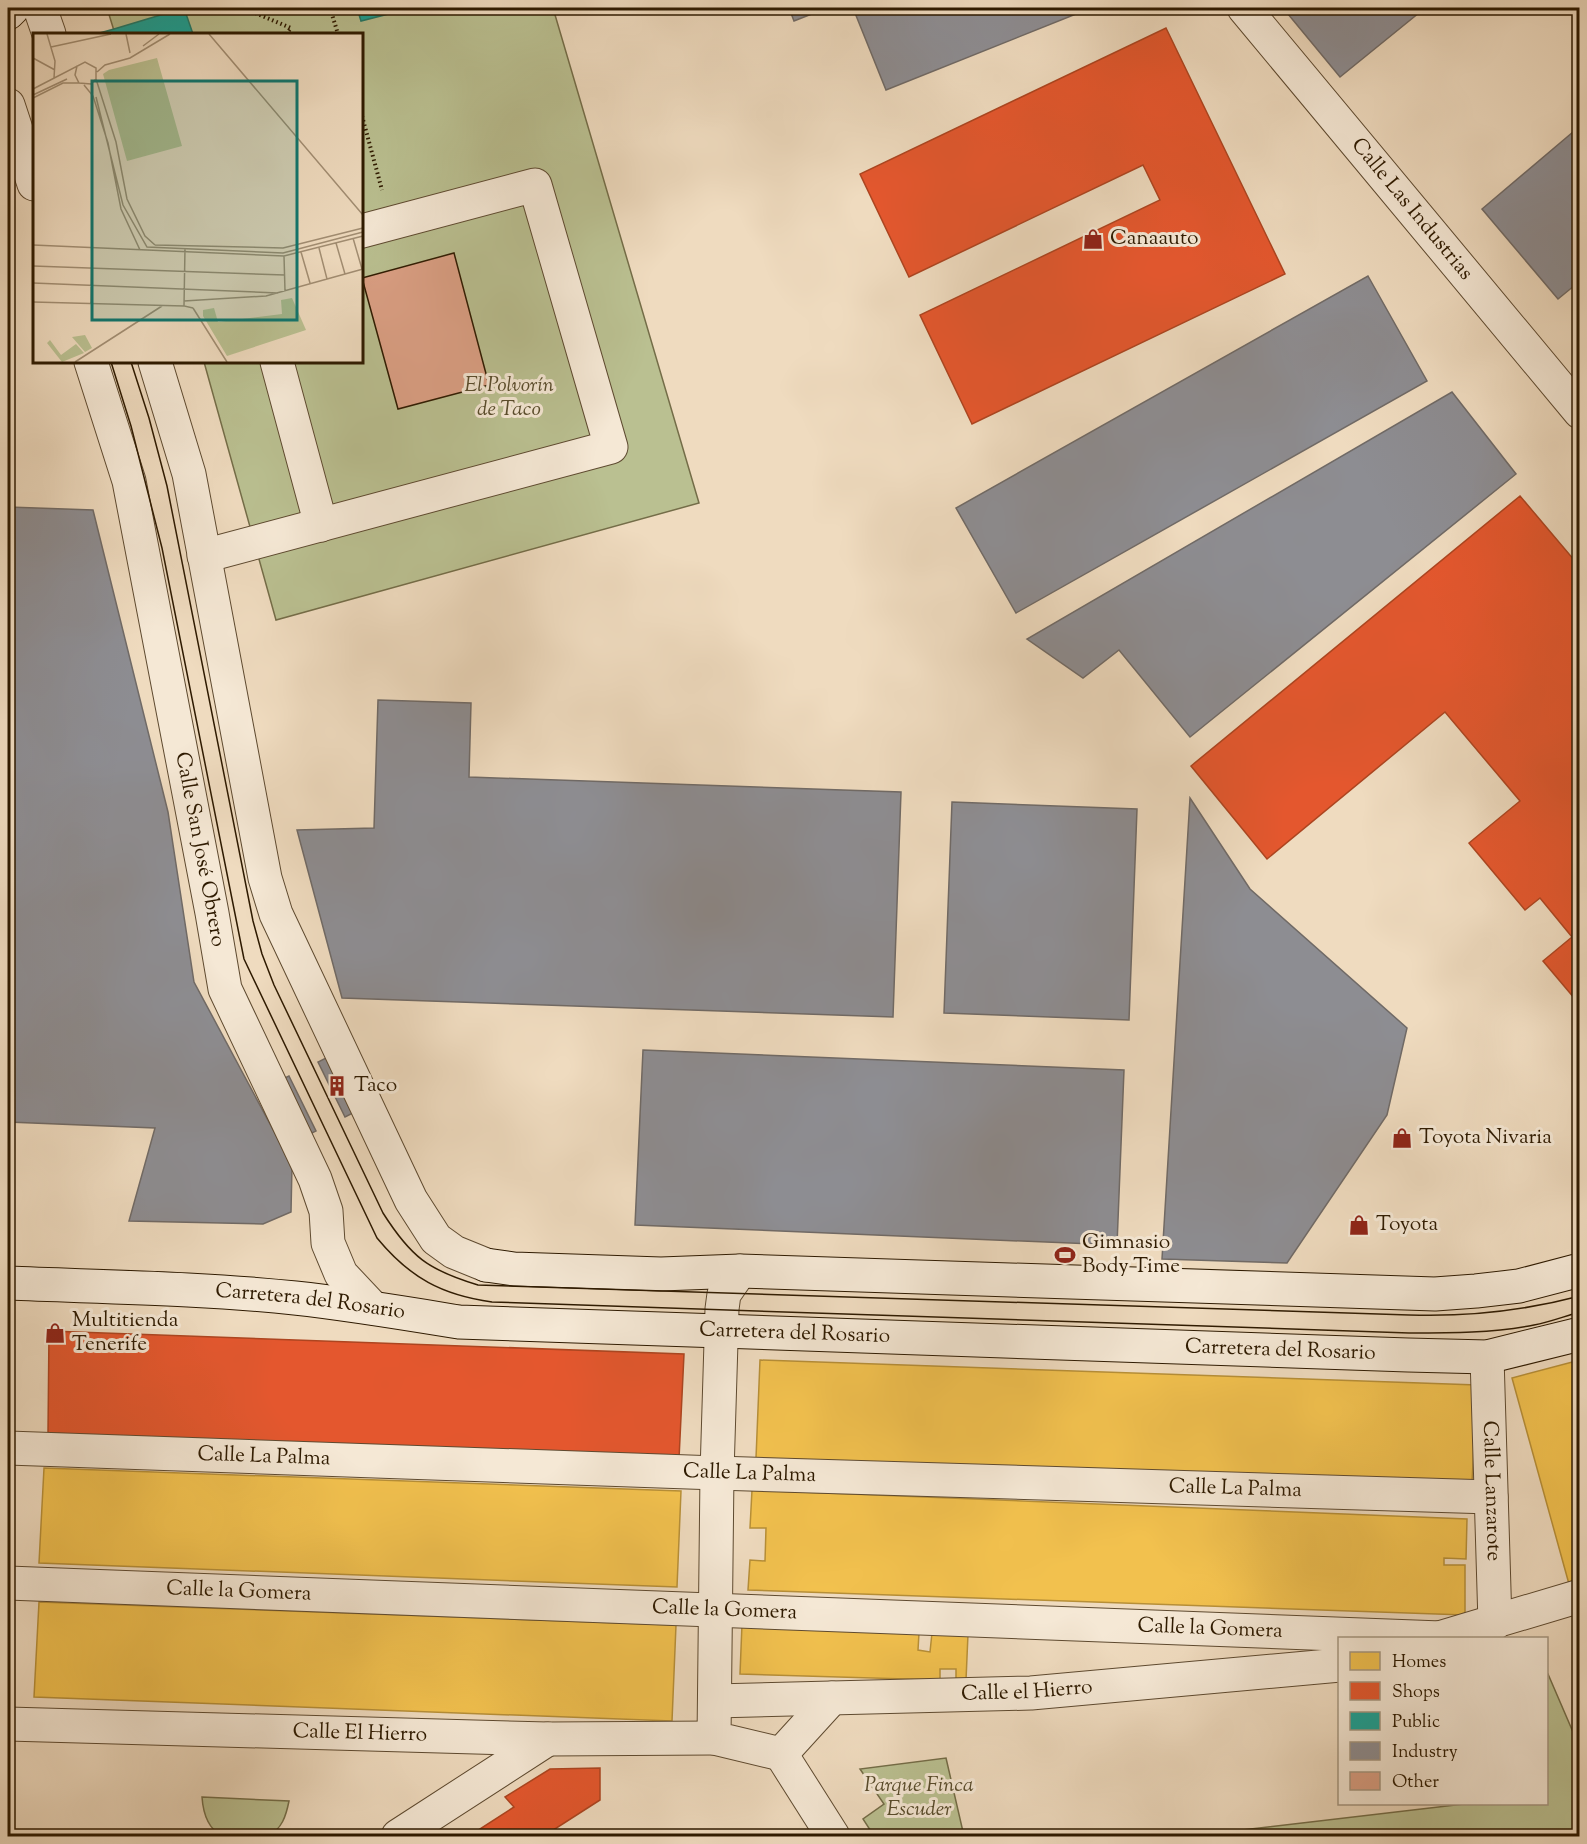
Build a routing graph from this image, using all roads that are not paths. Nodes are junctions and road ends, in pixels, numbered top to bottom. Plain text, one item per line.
1 (13, 8) edge
2 (40, 8) edge
3 (1244, 8) edge
4 (8, 13) edge
5 (49, 33) edge
6 (8, 105) edge
7 (33, 181) edge
8 (377, 227) edge
9 (91, 363) edge
10 (155, 363) edge
11 (277, 363) edge
12 (1580, 412) edge
13 (321, 525) junction
14 (204, 556) junction
15 (1580, 1270) edge
16 (740, 1271) junction
17 (8, 1283) edge
18 (373, 1308) junction
19 (721, 1332) junction
20 (1580, 1334) edge
21 (1487, 1357) junction
22 (8, 1448) edge
23 (717, 1473) junction
24 (1491, 1497) junction
25 (8, 1583) edge
26 (1580, 1596) edge
27 (716, 1610) junction
28 (1495, 1623) junction
29 (1194, 1629) junction
30 (1413, 1637) edge
31 (1444, 1637) edge
32 (1338, 1665) edge
33 (1177, 1680) junction
34 (832, 1698) junction
35 (715, 1701) junction
36 (8, 1724) edge
37 (714, 1738) junction
38 (548, 1739) junction
39 (781, 1754) junction
40 (398, 1836) edge
41 (833, 1836) edge

1 - 4 street
2 - 5 street
3 - 12 street, Calle Las Industrias
6 - 7 street
8 - 13 street
9 - 18 street, Calle San José Obrero
10 - 14 street
11 - 13 street
13 - 14 street
14 - 16 street
15 - 16 street
16 - 19 street
17 - 18 street, Carretera del Rosario
18 - 19 street, Carretera del Rosario
19 - 21 street, Carretera del Rosario
19 - 23 street
20 - 21 street, Carretera del Rosario
21 - 24 street, Calle Lanzarote
22 - 23 street, Calle La Palma
23 - 24 street, Calle La Palma
23 - 27 street
24 - 28 street, Calle Lanzarote
25 - 27 street, Calle la Gomera
26 - 28 street
27 - 29 street, Calle la Gomera
27 - 35 street
28 - 31 street
29 - 30 street, Calle la Gomera
29 - 33 street
32 - 33 street, Calle el Hierro
33 - 34 street, Calle el Hierro
34 - 35 street, Calle el Hierro
34 - 39 street
35 - 37 street
36 - 38 street, Calle El Hierro
37 - 38 street, Calle El Hierro
37 - 39 street, Calle El Hierro
38 - 40 street
39 - 41 street

